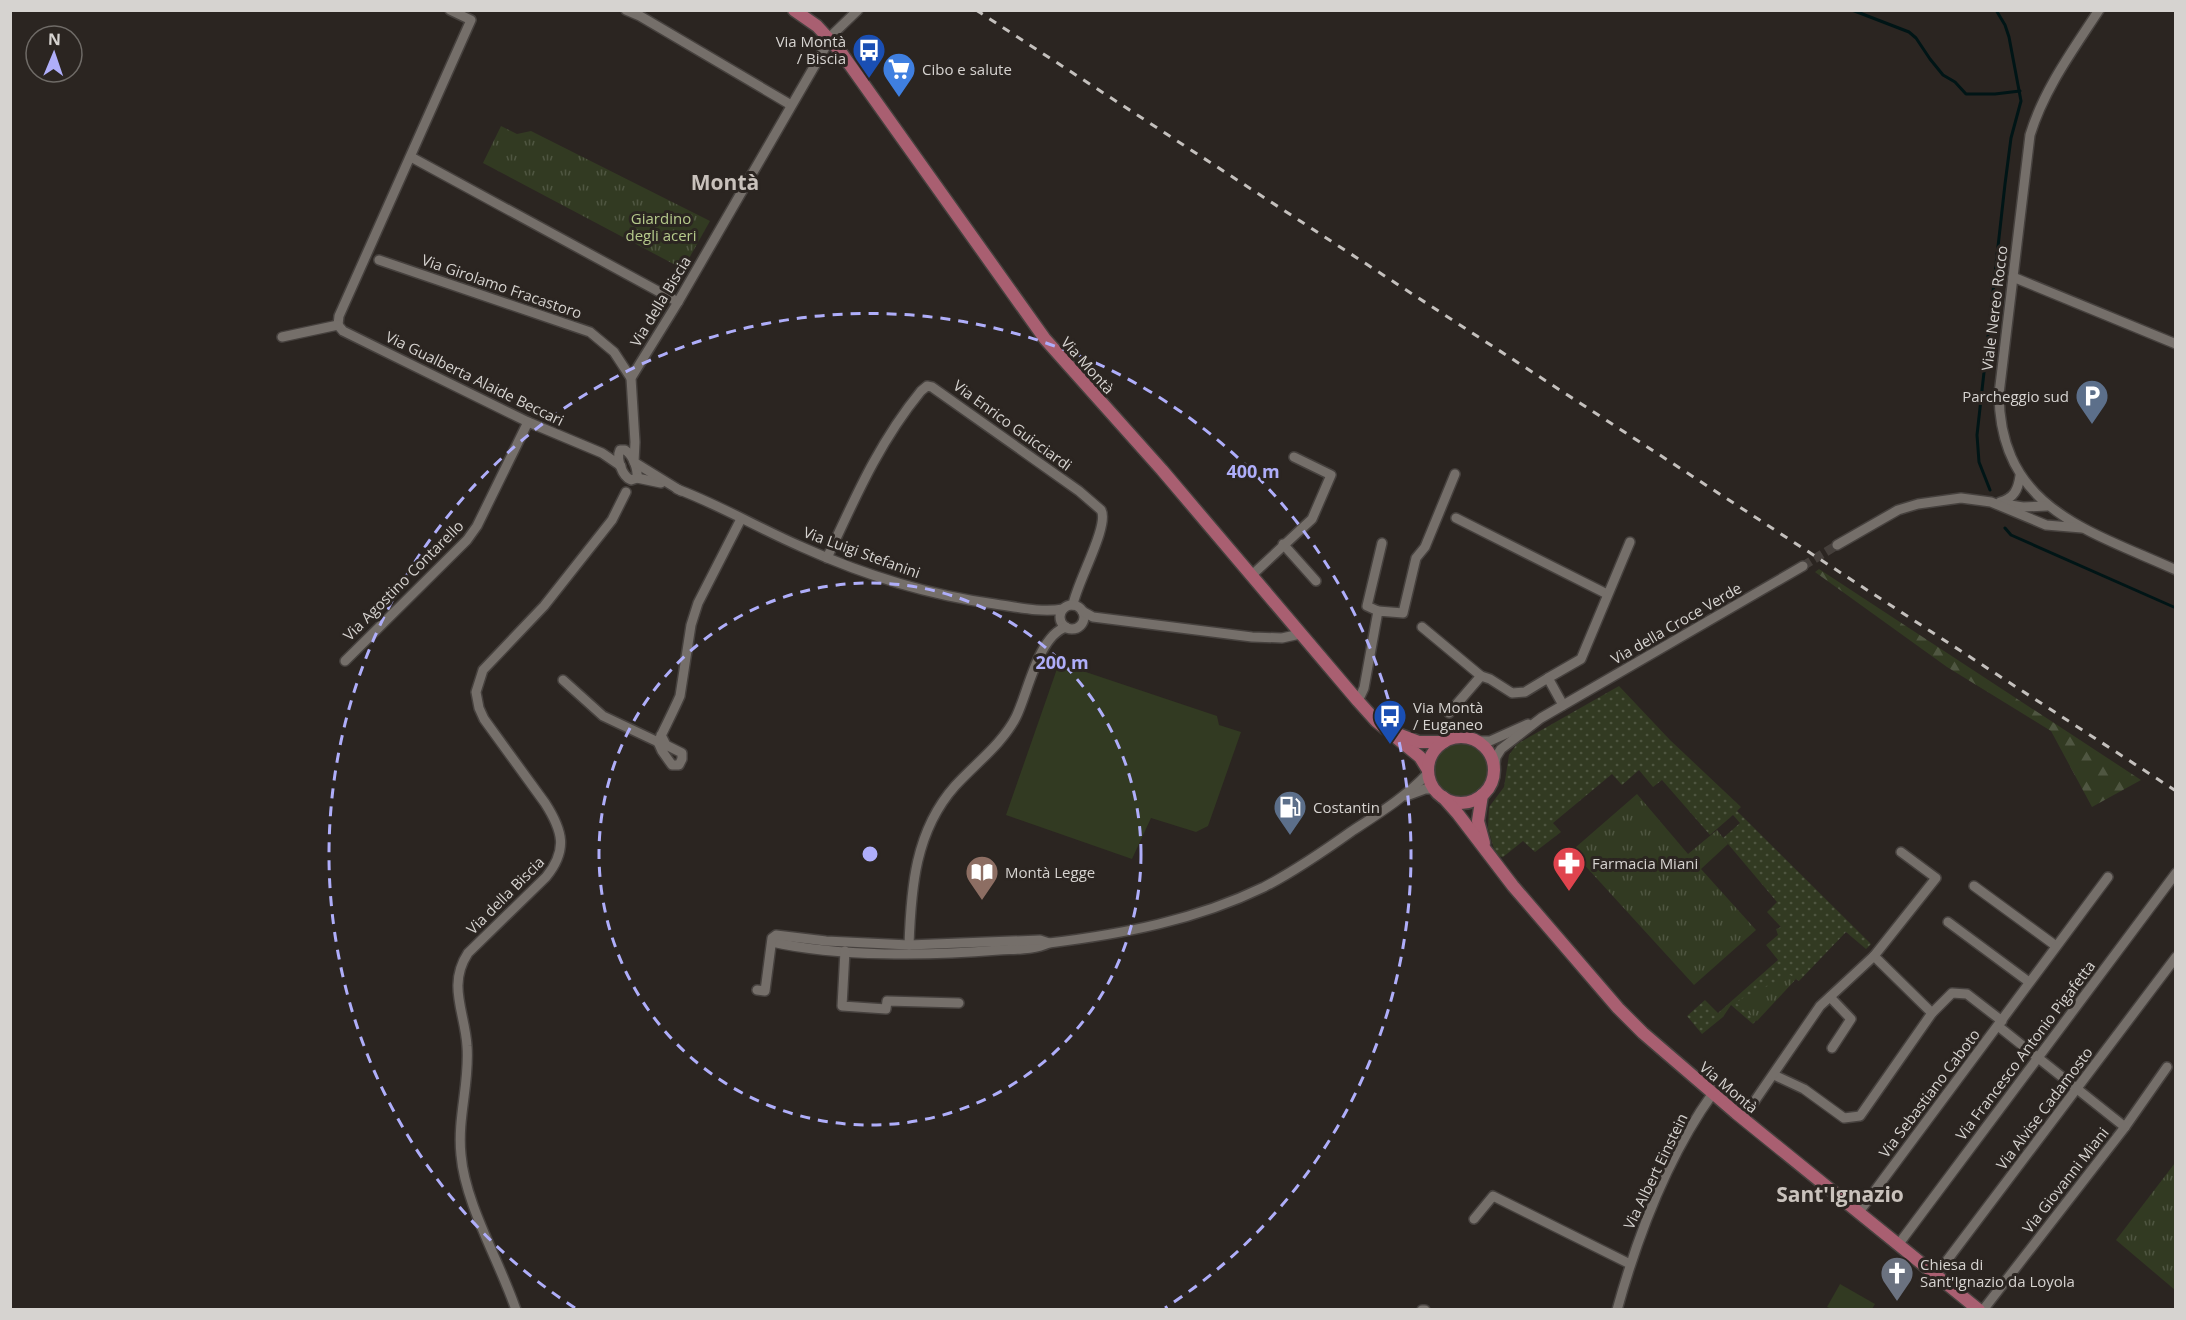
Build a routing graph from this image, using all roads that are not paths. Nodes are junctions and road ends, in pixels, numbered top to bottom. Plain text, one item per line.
1 (450, 10) edge
2 (626, 10) edge
3 (794, 10) edge
4 (858, 10) edge
5 (2099, 10) edge
6 (830, 39) junction
7 (791, 105) junction
8 (411, 157) junction
9 (379, 260) dead end
10 (2013, 277) junction
11 (678, 302) junction
12 (338, 325) junction
13 (282, 337) dead end
14 (2175, 344) edge
15 (631, 378) junction
16 (528, 422) junction
17 (633, 430) junction
18 (621, 450) junction
19 (602, 453) junction
20 (1294, 457) dead end
21 (634, 462) junction
22 (621, 466) junction
23 (1455, 474) dead end
24 (2020, 476) junction
25 (632, 479) junction
26 (681, 490) junction
27 (1995, 502) junction
28 (2046, 506) junction
29 (1456, 518) dead end
30 (741, 519) junction
31 (2029, 520) junction
32 (2084, 528) junction
33 (1630, 542) dead end
34 (1382, 543) dead end
35 (1283, 544) junction
36 (1837, 545) tunnel mouth
37 (827, 558) junction
38 (1803, 566) tunnel mouth
39 (2175, 570) edge
40 (1252, 576) junction
41 (1316, 581) dead end
42 (1607, 594) junction
43 (1073, 605) junction
44 (1063, 609) junction
45 (1043, 610) junction
46 (1378, 610) junction
47 (1086, 616) junction
48 (1063, 624) junction
49 (1422, 627) dead end
50 (1300, 634) junction
51 (345, 661) dead end
52 (1481, 676) junction
53 (1548, 678) junction
54 (563, 681) dead end
55 (1358, 701) junction
56 (1563, 705) junction
57 (1449, 713) dead end
58 (1541, 718) junction
59 (1380, 724) junction
60 (1476, 741) junction
61 (1444, 742) junction
62 (1494, 771) junction
63 (1428, 772) junction
64 (1438, 793) junction
65 (1482, 795) junction
66 (1395, 801) junction
67 (1901, 852) dead end
68 (1488, 856) junction
69 (2175, 873) edge
70 (2108, 877) dead end
71 (1974, 886) dead end
72 (1948, 922) dead end
73 (772, 940) junction
74 (826, 941) junction
75 (859, 943) junction
76 (1049, 943) junction
77 (909, 945) junction
78 (2056, 946) junction
79 (845, 951) junction
80 (888, 953) junction
81 (943, 953) junction
82 (1874, 956) junction
83 (2175, 957) edge
84 (2029, 982) junction
85 (757, 990) dead end
86 (1830, 997) junction
87 (959, 1003) dead end
88 (1932, 1013) junction
89 (2000, 1024) junction
90 (1832, 1048) dead end
91 (2038, 1058) junction
92 (2168, 1067) dead end
93 (1774, 1075) junction
94 (2078, 1089) junction
95 (1713, 1093) junction
96 (1743, 1118) junction
97 (2125, 1127) junction
98 (1859, 1212) junction
99 (1474, 1219) dead end
100 (1898, 1245) junction
101 (1630, 1264) junction
102 (1936, 1275) junction
103 (516, 1310) edge
104 (1617, 1310) edge
105 (1981, 1310) edge

1 - 8 street
2 - 7 street
3 - 6 main road, Via Montà
4 - 6 street, Via della Biscia
5 - 10 street, Viale Nereo Rocco
6 - 7 street, Via della Biscia
6 - 40 main road, Via Montà
7 - 11 street, Via della Biscia
8 - 11 street
8 - 12 street
9 - 15 street, Via Girolamo Fracastoro
10 - 14 street
10 - 24 street, Viale Nereo Rocco
11 - 15 street, Via della Biscia
12 - 13 street
12 - 16 street, Via Gualberta Alaide Beccari
15 - 17 street, Via della Biscia
16 - 19 street, Via Gualberta Alaide Beccari
16 - 51 street, Via Agostino Contarello
17 - 18 street
17 - 21 street, Via della Biscia
18 - 19 street
18 - 21 street
18 - 22 street, Via della Biscia
19 - 22 street, Via Gualberta Alaide Beccari
20 - 35 street
21 - 25 street, Via della Biscia
21 - 26 street, Via Luigi Stefanini
22 - 25 street, Via della Biscia
23 - 46 street
24 - 27 street
24 - 28 street, Viale Nereo Rocco
25 - 26 street, Via Luigi Stefanini
25 - 103 street, Via della Biscia
26 - 30 street, Via Luigi Stefanini
27 - 28 street
27 - 31 street
27 - 36 street
28 - 31 street
28 - 32 street, Viale Nereo Rocco
29 - 42 street
30 - 37 street, Via Luigi Stefanini
30 - 54 street
31 - 32 street
32 - 39 street, Viale Nereo Rocco
33 - 42 street, Via della Croce Verde
34 - 46 street
35 - 40 street
35 - 41 street
37 - 43 street, Via Enrico Guicciardi
37 - 45 street, Via Luigi Stefanini
38 - 56 street, Via della Croce Verde
40 - 50 main road, Via Montà
42 - 53 street, Via della Croce Verde
43 - 44 street, Via Luigi Stefanini
43 - 47 street
44 - 45 street, Via Luigi Stefanini
44 - 48 street
45 - 48 street, Via Luigi Stefanini
46 - 55 street
47 - 48 street
47 - 50 street
48 - 77 street
49 - 52 street, Via della Croce Verde
50 - 55 main road, Via Montà
52 - 53 street, Via della Croce Verde
52 - 57 street
53 - 56 street
55 - 59 main road, Via Montà
56 - 58 street, Via della Croce Verde
58 - 60 street, Via della Croce Verde
58 - 62 street, Via della Croce Verde
59 - 61 main road, Via Montà
59 - 63 main road, Via Montà
60 - 61 main road, Via Montà
60 - 62 main road
61 - 63 main road
62 - 65 main road, Via Montà
63 - 64 main road, Via Montà
63 - 66 street
64 - 65 main road
64 - 66 street
64 - 68 main road, Via Montà
65 - 68 main road, Via Montà
66 - 76 street
67 - 82 street
68 - 95 main road, Via Montà
69 - 91 street, Via Francesco Antonio Pigafetta
70 - 78 street, Via Sebastiano Caboto
71 - 78 street
72 - 84 street
73 - 74 street
73 - 79 street
73 - 85 street
74 - 75 street
74 - 79 street
75 - 77 street
75 - 79 street
76 - 77 street
76 - 81 street
77 - 80 street
77 - 81 street
78 - 84 street, Via Sebastiano Caboto
79 - 80 street
79 - 87 street
80 - 81 street
82 - 86 street
82 - 88 street
83 - 94 street, Via Alvise Cadamosto
84 - 89 street, Via Sebastiano Caboto
86 - 90 street
86 - 93 street
88 - 89 street
88 - 93 street
89 - 91 street
89 - 98 street, Via Sebastiano Caboto
91 - 94 street
91 - 100 street, Via Francesco Antonio Pigafetta
92 - 97 street, Via Giovanni Miani
93 - 96 street
94 - 97 street
94 - 102 street, Via Alvise Cadamosto
95 - 96 main road, Via Montà
95 - 101 street, Via Albert Einstein
96 - 98 main road, Via Montà
97 - 105 street, Via Giovanni Miani
98 - 100 main road, Via Montà
99 - 101 street
100 - 102 main road, Via Montà
101 - 104 street, Via Albert Einstein
102 - 105 main road, Via Montà

